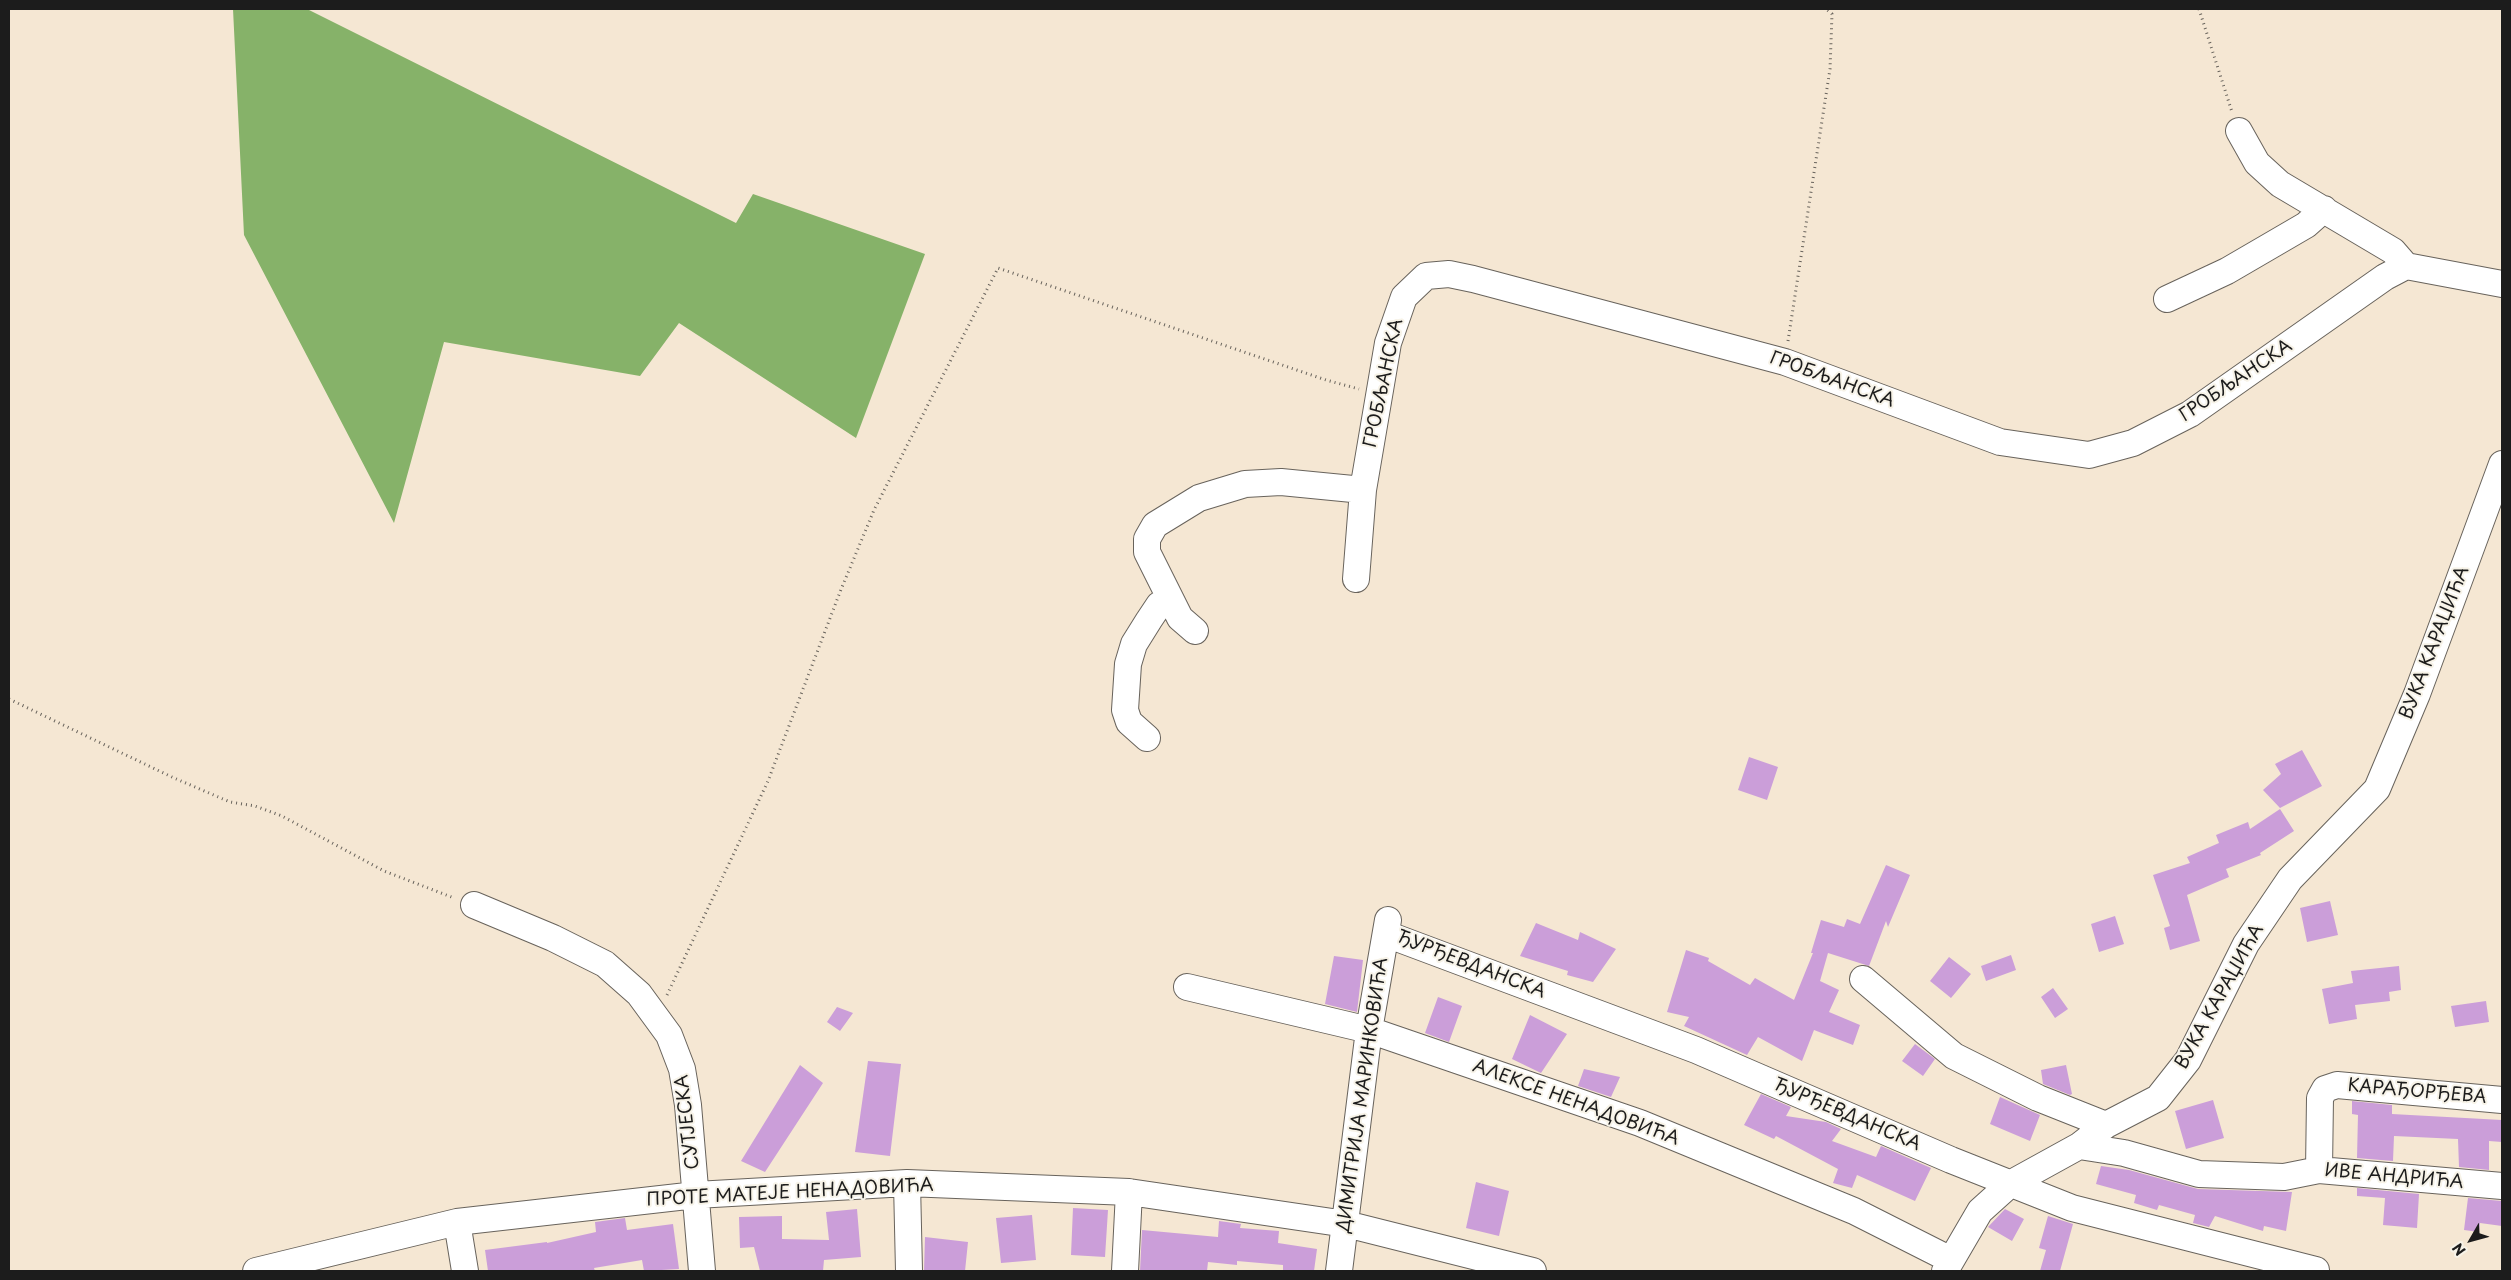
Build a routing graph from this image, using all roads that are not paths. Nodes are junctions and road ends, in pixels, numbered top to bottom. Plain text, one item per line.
1 (2239, 131) road end
2 (2324, 209) junction
3 (2406, 266) junction
4 (2502, 284) edge
5 (2167, 299) dead end
6 (2502, 464) edge
7 (1363, 490) junction
8 (1356, 579) dead end
9 (1169, 599) junction
10 (1195, 630) dead end
11 (1147, 738) dead end
12 (474, 904) road end
13 (1387, 927) joint
14 (1863, 979) dead end
15 (1187, 987) dead end
16 (1369, 1030) junction
17 (2502, 1100) edge
18 (2106, 1125) junction
19 (2079, 1146) junction
20 (2319, 1170) junction
21 (907, 1183) junction
22 (2010, 1184) junction
23 (2502, 1186) edge
24 (1130, 1192) junction
25 (696, 1195) junction
26 (457, 1222) junction
27 (1346, 1224) junction
28 (1948, 1266) edge
29 (2316, 1270) dead end
30 (256, 1271) edge
31 (465, 1271) edge
32 (702, 1271) edge
33 (909, 1271) edge
34 (1125, 1271) edge
35 (1339, 1271) edge
36 (1533, 1271) edge

1 - 2 street
2 - 3 street
2 - 5 street
3 - 4 street
3 - 7 street, ГРОБЉАНСКА
6 - 18 street, ВУКА КАРАЏИЋА
7 - 8 street, ГРОБЉАНСКА
7 - 9 street
9 - 10 street
9 - 11 street
12 - 25 street, СУТЈЕСКА
13 - 16 street, ДИМИТРИЈА МАРИНКОВИЋА
13 - 22 street, ЂУРЂЕВДАНСКА
14 - 18 street
15 - 16 street, АЛЕКСЕ НЕНАДОВИЋА
16 - 27 street, ДИМИТРИЈА МАРИНКОВИЋА
16 - 28 street, АЛЕКСЕ НЕНАДОВИЋА
17 - 20 street, КАРАЂОРЂЕВА
18 - 19 street, ВУКА КАРАЏИЋА
19 - 20 street, ИВЕ АНДРИЋА
19 - 22 street, ВУКА КАРАЏИЋА
20 - 23 street, ИВЕ АНДРИЋА
21 - 24 street, ПРОТЕ МАТЕЈЕ НЕНАДОВИЋА
21 - 25 street, ПРОТЕ МАТЕЈЕ НЕНАДОВИЋА
21 - 33 street
22 - 28 street, ВУКА КАРАЏИЋА
22 - 29 street, ЂУРЂЕВДАНСКА
24 - 27 street, ПРОТЕ МАТЕЈЕ НЕНАДОВИЋА
24 - 34 street
25 - 26 street, ПРОТЕ МАТЕЈЕ НЕНАДОВИЋА
25 - 32 street, СУТЈЕСКА
26 - 30 street, ПРОТЕ МАТЕЈЕ НЕНАДОВИЋА
26 - 31 street
27 - 35 street, ДИМИТРИЈА МАРИНКОВИЋА
27 - 36 street, ПРОТЕ МАТЕЈЕ НЕНАДОВИЋА

